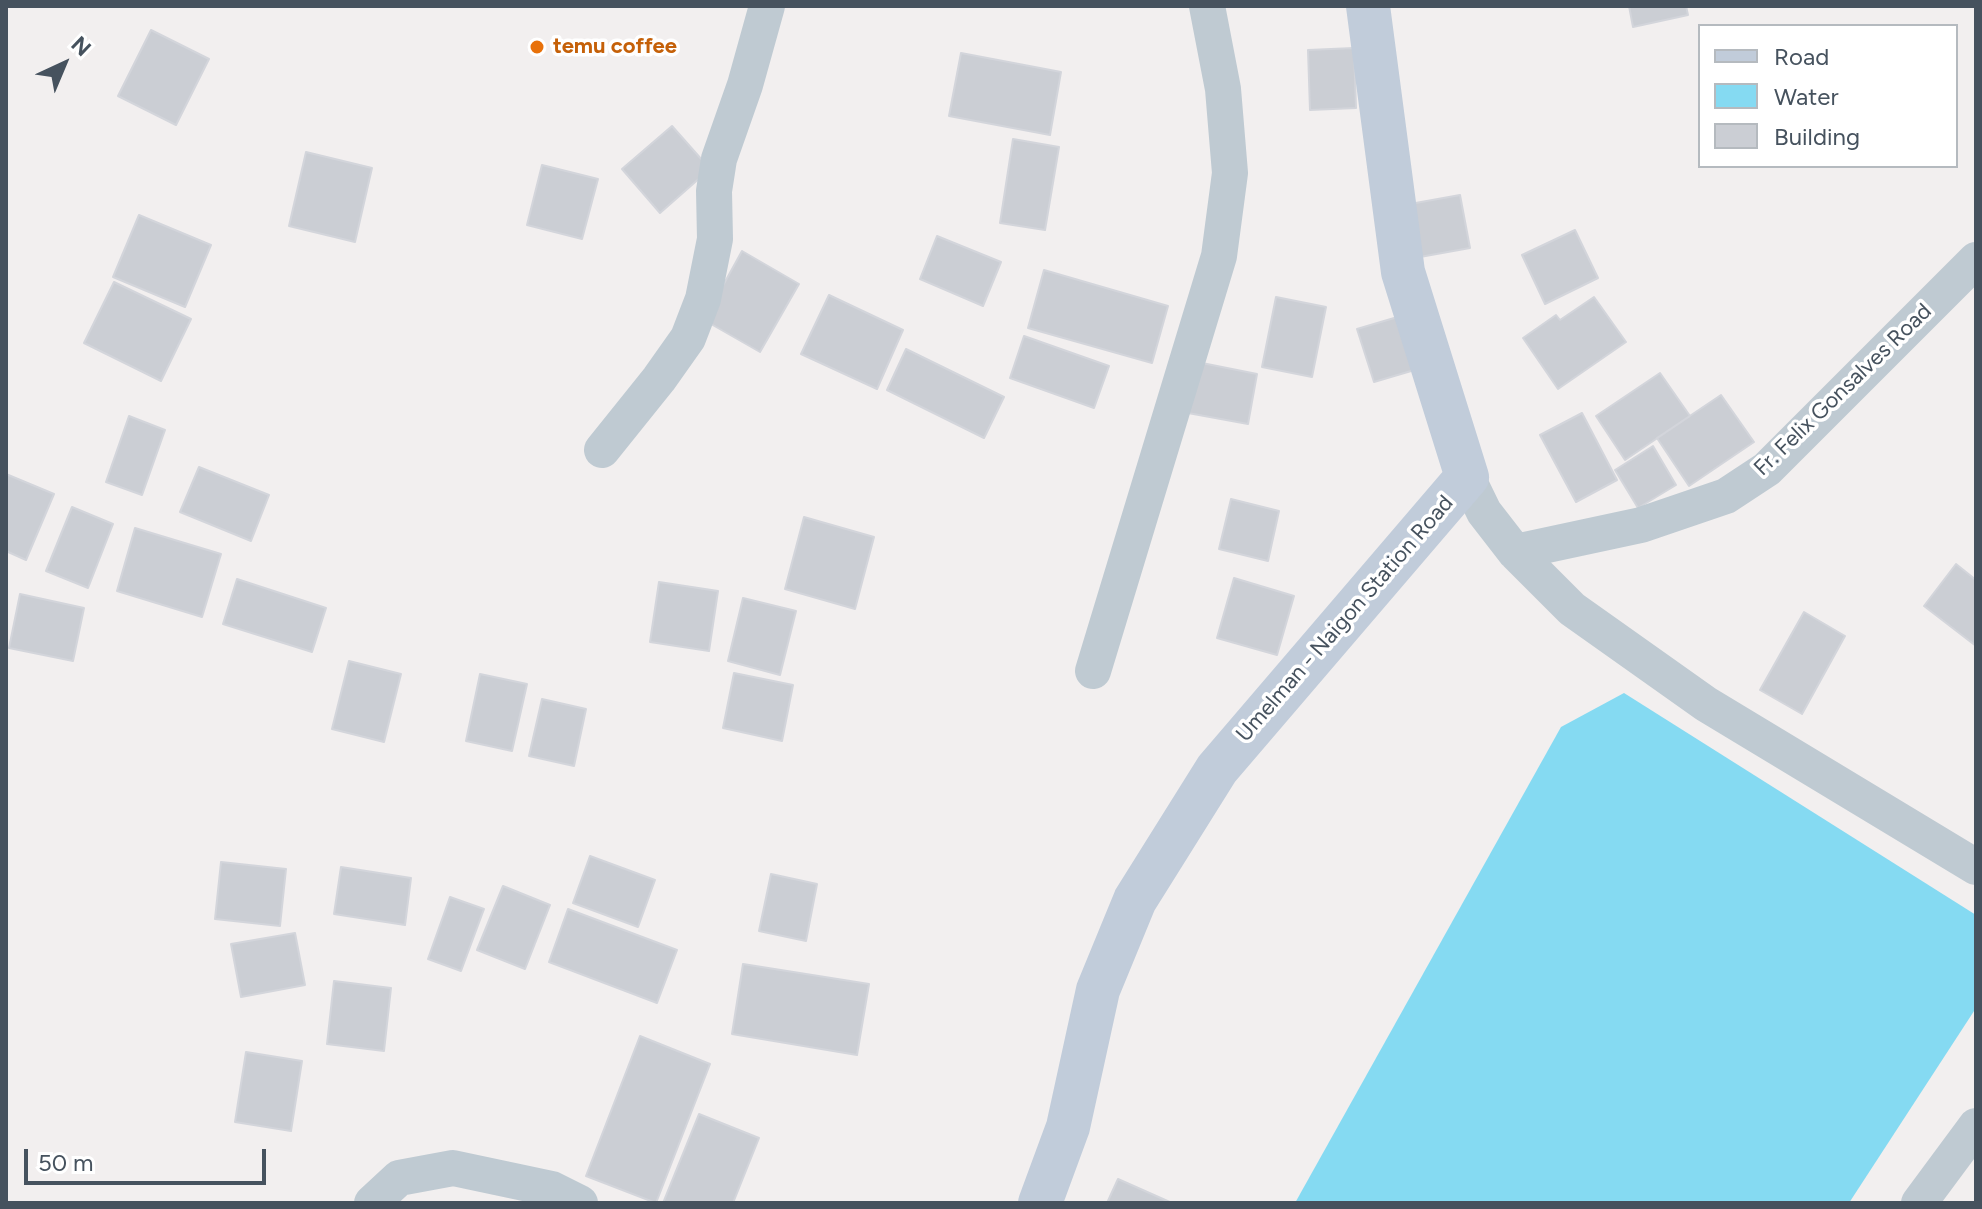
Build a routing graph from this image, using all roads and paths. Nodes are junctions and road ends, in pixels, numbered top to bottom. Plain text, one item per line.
1 (767, 6) edge
2 (1207, 6) edge
3 (1368, 6) edge
4 (1976, 260) edge
5 (602, 450) dead end
6 (1467, 477) junction
7 (1515, 552) junction
8 (1093, 671) dead end
9 (1976, 867) edge
10 (1976, 1126) edge
11 (372, 1203) edge
12 (580, 1203) edge
13 (1040, 1203) edge
14 (1919, 1203) edge

1 - 5 street
2 - 8 street
3 - 6 street, Umelman - Naigon Station Road
4 - 7 street, Fr. Felix Gonsalves Road
6 - 7 street
6 - 13 street, Umelman - Naigon Station Road
7 - 9 street
10 - 14 street
11 - 12 street

